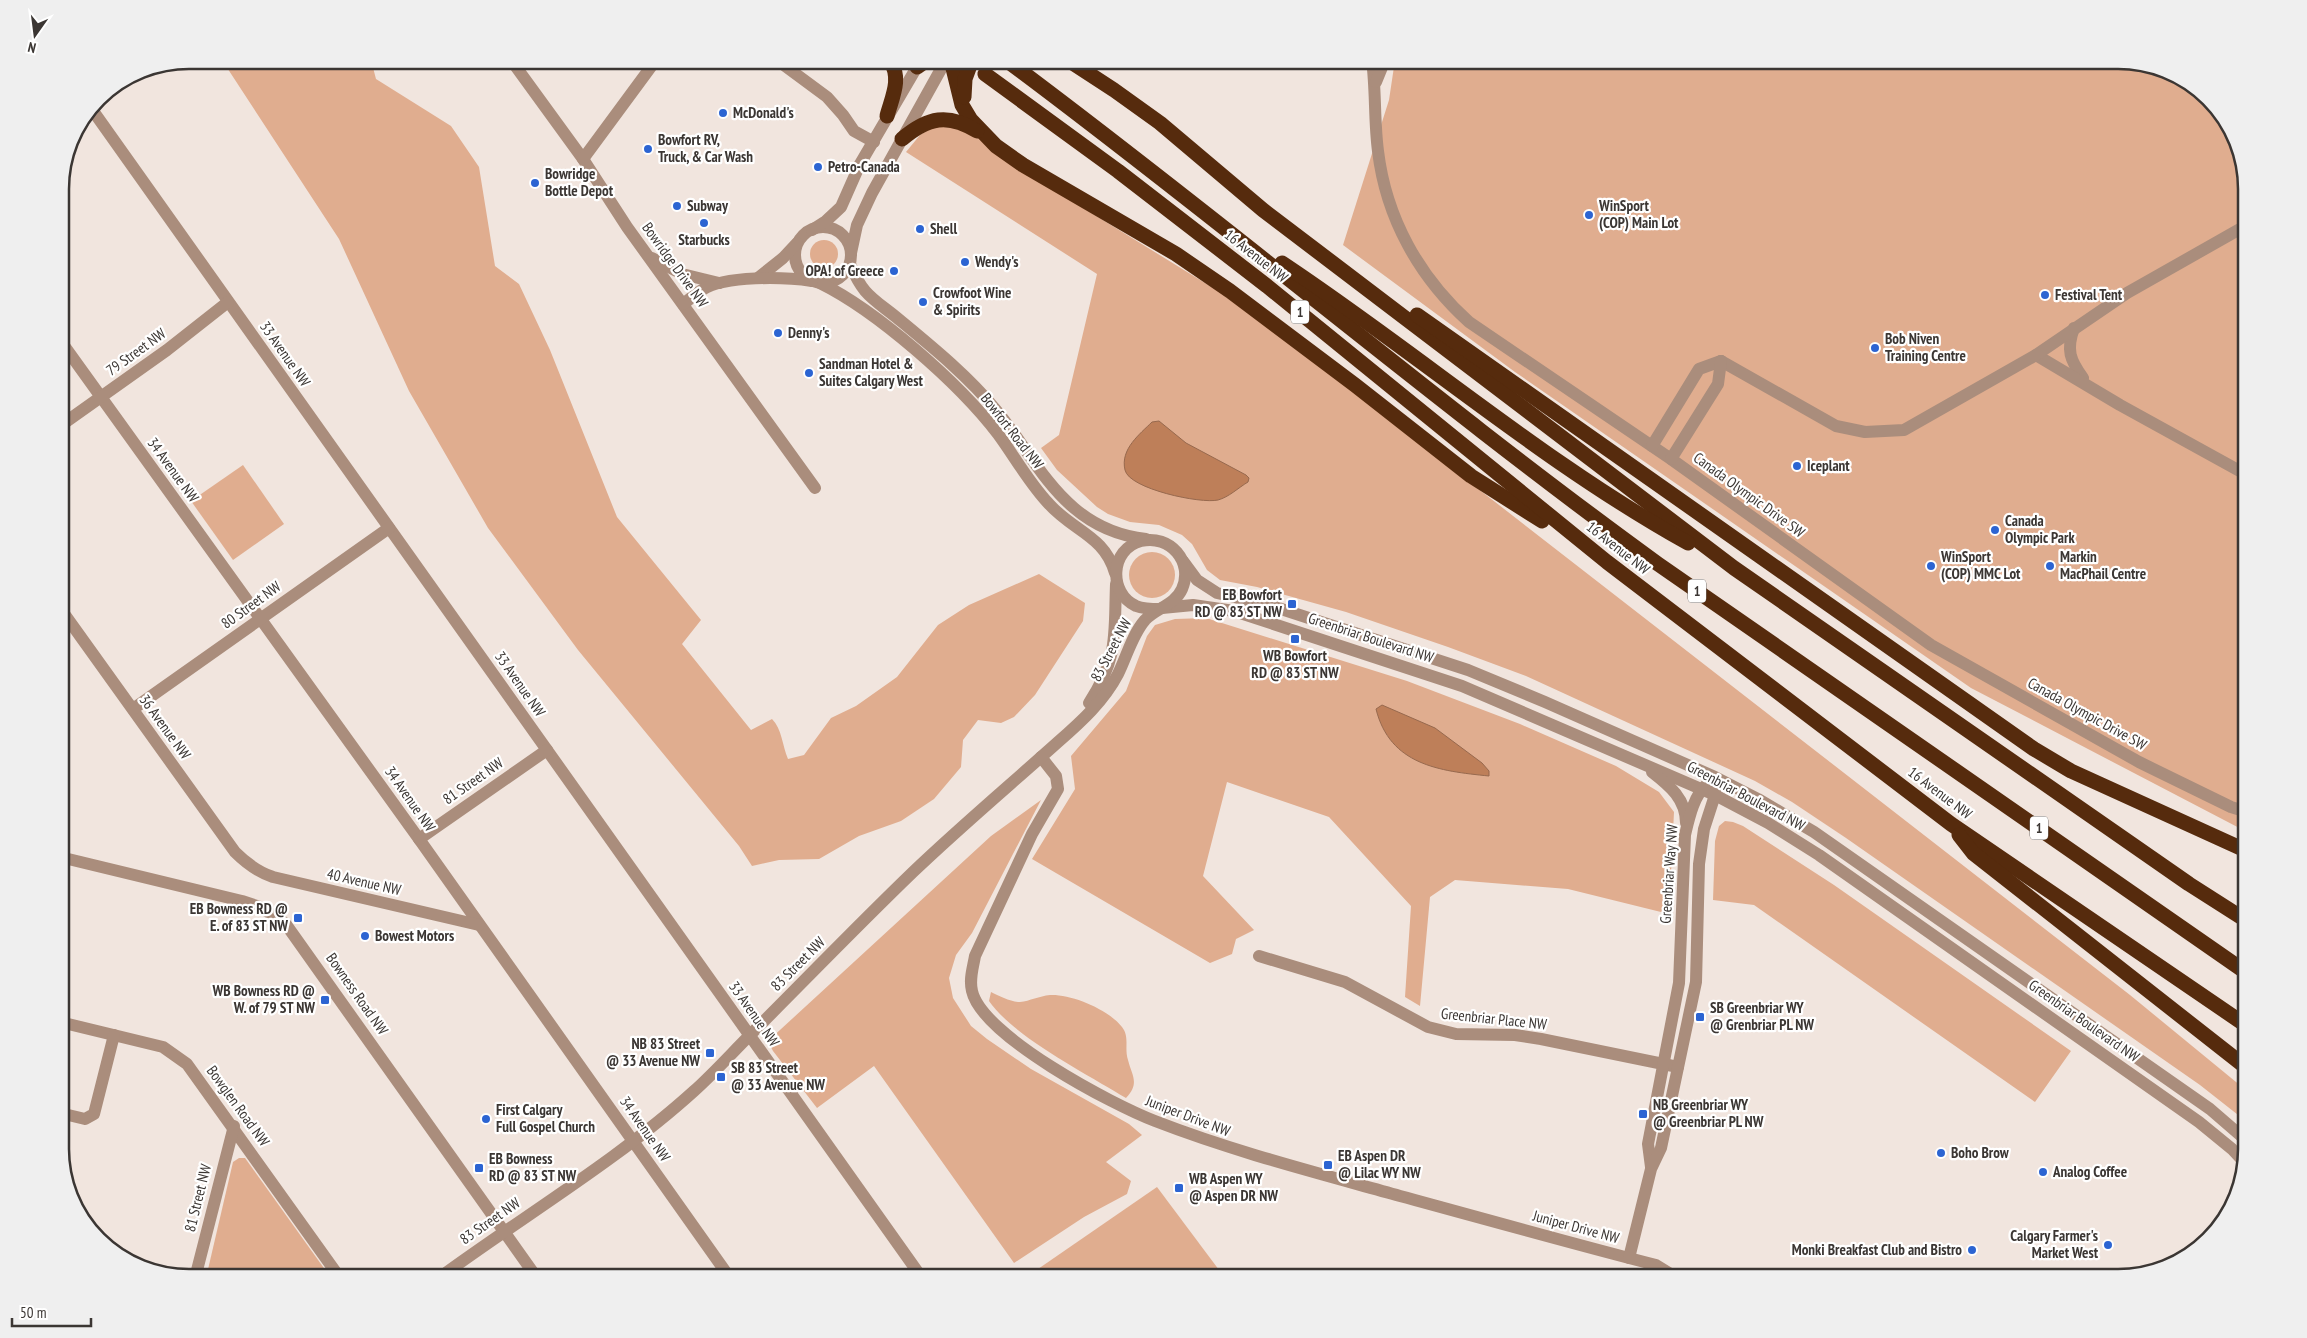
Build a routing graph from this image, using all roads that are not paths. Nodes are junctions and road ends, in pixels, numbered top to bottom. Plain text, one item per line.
1 (518, 69) edge
2 (649, 69) edge
3 (790, 69) edge
4 (894, 69) edge
5 (917, 69) edge
6 (941, 69) edge
7 (953, 69) edge
8 (968, 69) edge
9 (1018, 69) edge
10 (1082, 69) edge
11 (1374, 69) edge
12 (1382, 69) edge
13 (985, 74) dead end
14 (1376, 84) junction
15 (966, 111) junction
16 (95, 114) edge
17 (887, 116) junction
18 (984, 135) junction
19 (902, 139) junction
20 (874, 142) junction
21 (583, 159) junction
22 (1202, 209) junction
23 (1263, 210) junction
24 (812, 230) junction
25 (2238, 230) edge
26 (799, 240) junction
27 (649, 257) junction
28 (850, 258) junction
29 (758, 278) junction
30 (816, 282) junction
31 (722, 284) junction
32 (228, 302) junction
33 (683, 304) junction
34 (2074, 328) junction
35 (69, 353) edge
36 (2036, 355) junction
37 (1721, 361) junction
38 (2088, 384) junction
39 (101, 398) junction
40 (69, 420) edge
41 (1652, 446) junction
42 (1671, 459) junction
43 (2238, 470) edge
44 (815, 488) dead end
45 (390, 528) junction
46 (1151, 540) junction
47 (1183, 561) junction
48 (1606, 562) junction
49 (1734, 568) junction
50 (1116, 578) junction
51 (1161, 608) junction
52 (260, 617) junction
53 (69, 620) edge
54 (133, 709) junction
55 (1072, 730) junction
56 (547, 750) junction
57 (1041, 757) junction
58 (1638, 761) junction
59 (1715, 777) junction
60 (1701, 789) junction
61 (1715, 795) junction
62 (2238, 809) edge
63 (1952, 824) junction
64 (1685, 835) junction
65 (419, 840) junction
66 (2238, 847) edge
67 (69, 859) edge
68 (246, 863) joint
69 (2238, 915) edge
70 (479, 925) junction
71 (1259, 956) dead end
72 (2238, 967) edge
73 (2164, 1002) junction
74 (2238, 1020) edge
75 (69, 1024) edge
76 (114, 1035) junction
77 (750, 1035) junction
78 (2238, 1056) edge
79 (2238, 1061) edge
80 (1663, 1063) junction
81 (1678, 1066) junction
82 (69, 1115) edge
83 (234, 1126) junction
84 (2238, 1133) edge
85 (633, 1140) junction
86 (2238, 1155) edge
87 (1651, 1169) junction
88 (504, 1231) junction
89 (1628, 1258) junction
90 (197, 1269) edge
91 (334, 1269) edge
92 (451, 1269) edge
93 (531, 1269) edge
94 (724, 1269) edge
95 (916, 1269) edge
96 (1664, 1269) edge

1 - 21 street, Bowridge Drive NW
2 - 21 street
3 - 20 street
4 - 17 highway
5 - 17 street
6 - 19 street
7 - 15 highway
8 - 15 highway
9 - 22 highway, 16 Avenue NW / 1
10 - 23 highway
11 - 14 street, Canada Olympic Drive SW
12 - 14 street, Canada Olympic Drive SW
13 - 48 highway, 16 Avenue NW / 1
14 - 41 street, Canada Olympic Drive SW
15 - 18 highway
16 - 32 street, 33 Avenue NW
17 - 20 street
18 - 19 highway
18 - 48 highway
19 - 28 street
20 - 24 street
21 - 27 street, Bowridge Drive NW
22 - 49 highway
22 - 72 highway, 16 Avenue NW / 1
23 - 49 highway
23 - 66 highway
24 - 26 street
24 - 28 street
25 - 34 street
26 - 29 street, Bowfort Road NW
26 - 30 street
27 - 31 street
27 - 33 street, Bowridge Drive NW
28 - 30 street
28 - 46 street, Bowfort Road NW
29 - 30 street, Bowfort Road NW
29 - 31 street, Bowfort Road NW
30 - 50 street, Bowfort Road NW
31 - 33 street, Bowfort Road NW
32 - 39 street, 79 Street NW
32 - 45 street, 33 Avenue NW
33 - 44 street, Bowridge Drive NW
34 - 36 street
34 - 38 street
35 - 39 street, 34 Avenue NW
36 - 37 street
36 - 38 street
37 - 41 street
37 - 42 street
38 - 43 street
39 - 40 street, 79 Street NW
39 - 52 street, 34 Avenue NW
41 - 42 street, Canada Olympic Drive SW
42 - 62 street, Canada Olympic Drive SW
45 - 52 street, 80 Street NW
45 - 56 street, 33 Avenue NW
46 - 47 street
46 - 50 street
47 - 51 street
47 - 59 street, Greenbriar Boulevard NW
48 - 63 highway, 16 Avenue NW / 1
49 - 69 highway
50 - 51 street
50 - 55 street, 83 Street NW
51 - 55 street, 83 Street NW
51 - 58 street, Greenbriar Boulevard NW
52 - 54 street, 80 Street NW
52 - 65 street, 34 Avenue NW
53 - 54 street, 36 Avenue NW
54 - 68 street, 36 Avenue NW
55 - 57 street, 83 Street NW
56 - 65 street, 81 Street NW
56 - 77 street, 33 Avenue NW
57 - 77 street, 83 Street NW
57 - 89 street, Juniper Drive NW
58 - 60 street, Greenbriar Boulevard NW
58 - 64 street
59 - 60 street, Greenbriar Way NW
59 - 61 street, Greenbriar Way NW
59 - 84 street, Greenbriar Boulevard NW
60 - 61 street, Greenbriar Boulevard NW
60 - 64 street, Greenbriar Way NW
61 - 81 street, Greenbriar Way NW
61 - 86 street, Greenbriar Boulevard NW
63 - 73 highway
63 - 74 highway, 16 Avenue NW / 1
64 - 80 street, Greenbriar Way NW
65 - 70 street, 34 Avenue NW
67 - 88 street, Bowness Road NW
68 - 70 street, 40 Avenue NW
70 - 85 street, 34 Avenue NW
71 - 80 street, Greenbriar Place NW
73 - 78 highway
73 - 79 highway
75 - 76 street, Bowglen Road NW
76 - 82 street
76 - 83 street, Bowglen Road NW
77 - 85 street, 83 Street NW
77 - 95 street, 33 Avenue NW
80 - 81 street, Greenbriar Place NW
80 - 87 street, Greenbriar Way NW
81 - 87 street, Greenbriar Way NW
83 - 90 street, 81 Street NW
83 - 91 street, Bowglen Road NW
85 - 88 street, 83 Street NW
85 - 94 street, 34 Avenue NW
87 - 89 street, Greenbriar Way NW
88 - 92 street, 83 Street NW
88 - 93 street, Bowness Road NW
89 - 96 street, Juniper Drive NW

